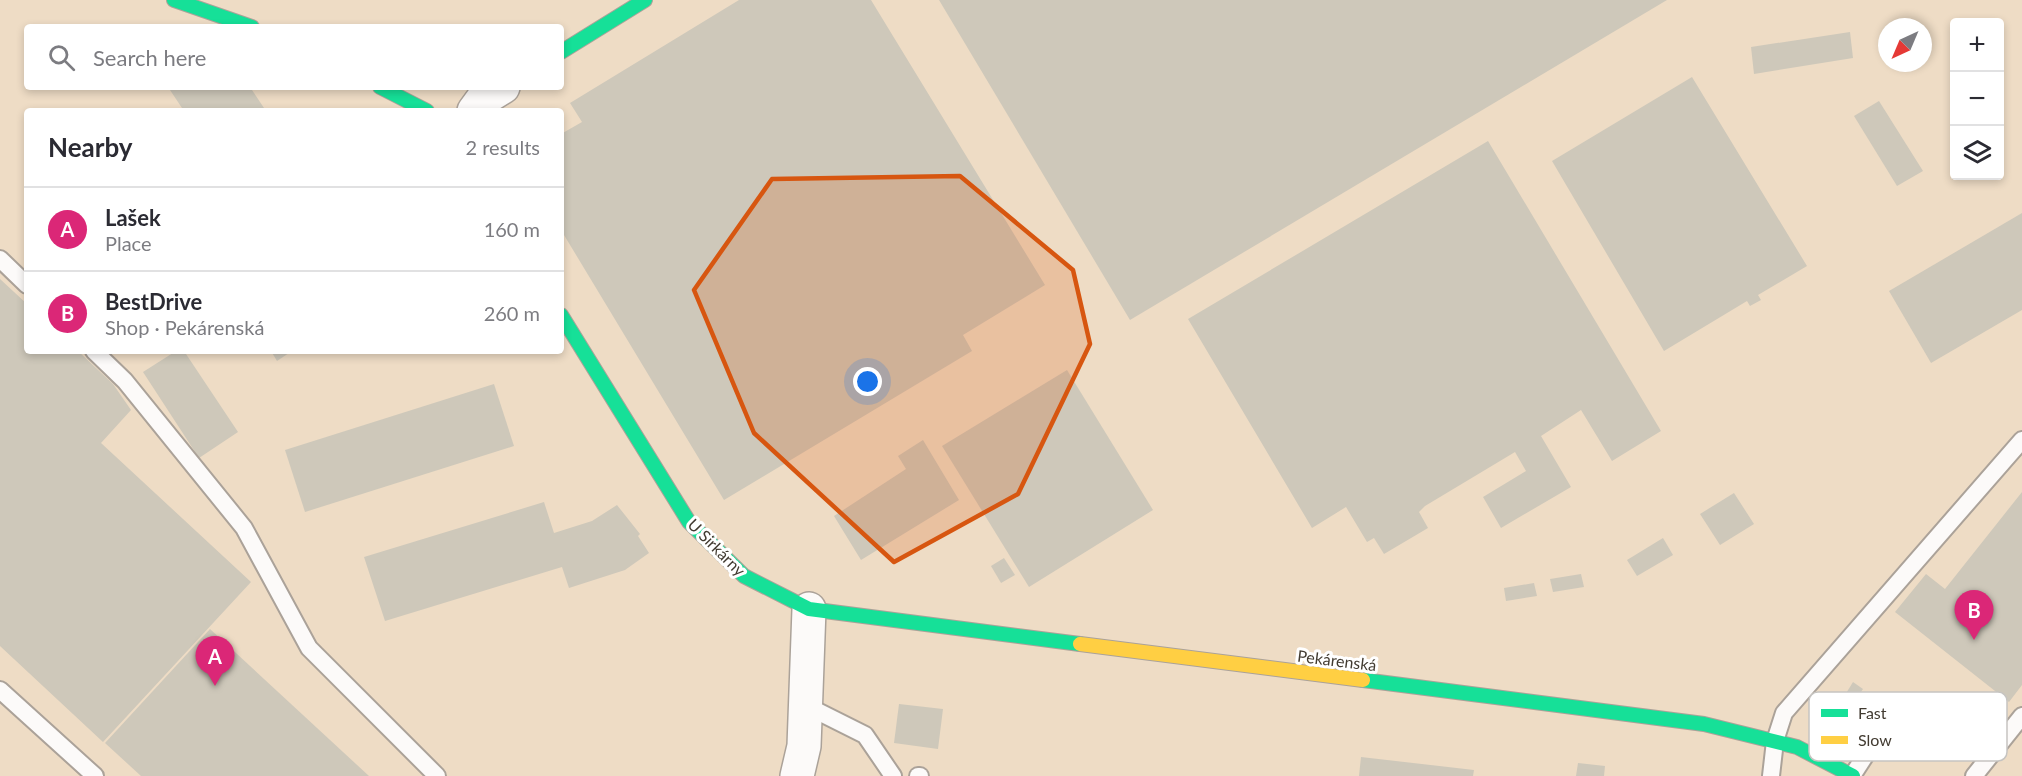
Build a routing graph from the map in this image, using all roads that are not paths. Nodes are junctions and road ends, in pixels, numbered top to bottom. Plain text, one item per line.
1 (174, 0) edge
2 (645, 0) edge
3 (243, 24) edge
4 (564, 50) edge
5 (386, 90) edge
6 (498, 90) edge
7 (421, 108) edge
8 (476, 108) edge
9 (0, 259) edge
10 (24, 282) edge
11 (564, 320) edge
12 (97, 354) edge
13 (2022, 440) edge
14 (809, 609) junction
15 (0, 690) edge
16 (806, 705) junction
17 (2018, 722) edge
18 (2007, 736) edge
19 (1775, 741) junction
20 (1809, 753) edge
21 (1824, 761) edge
22 (1861, 761) edge
23 (1986, 761) edge
24 (95, 776) edge
25 (437, 776) edge
26 (797, 776) edge
27 (893, 776) edge
28 (1771, 776) edge
29 (1852, 776) edge
30 (1974, 776) edge

1 - 3 street
2 - 4 street
5 - 7 street
6 - 8 street
9 - 10 lane
11 - 14 street, U Sirkárny
12 - 25 lane
13 - 19 lane
14 - 16 street
14 - 19 street, Pekárenská
15 - 24 lane
16 - 26 street
16 - 27 lane
17 - 18 lane
19 - 20 street, Pekárenská
19 - 28 lane
21 - 29 street, Pekárenská
22 - 29 lane
23 - 30 lane

